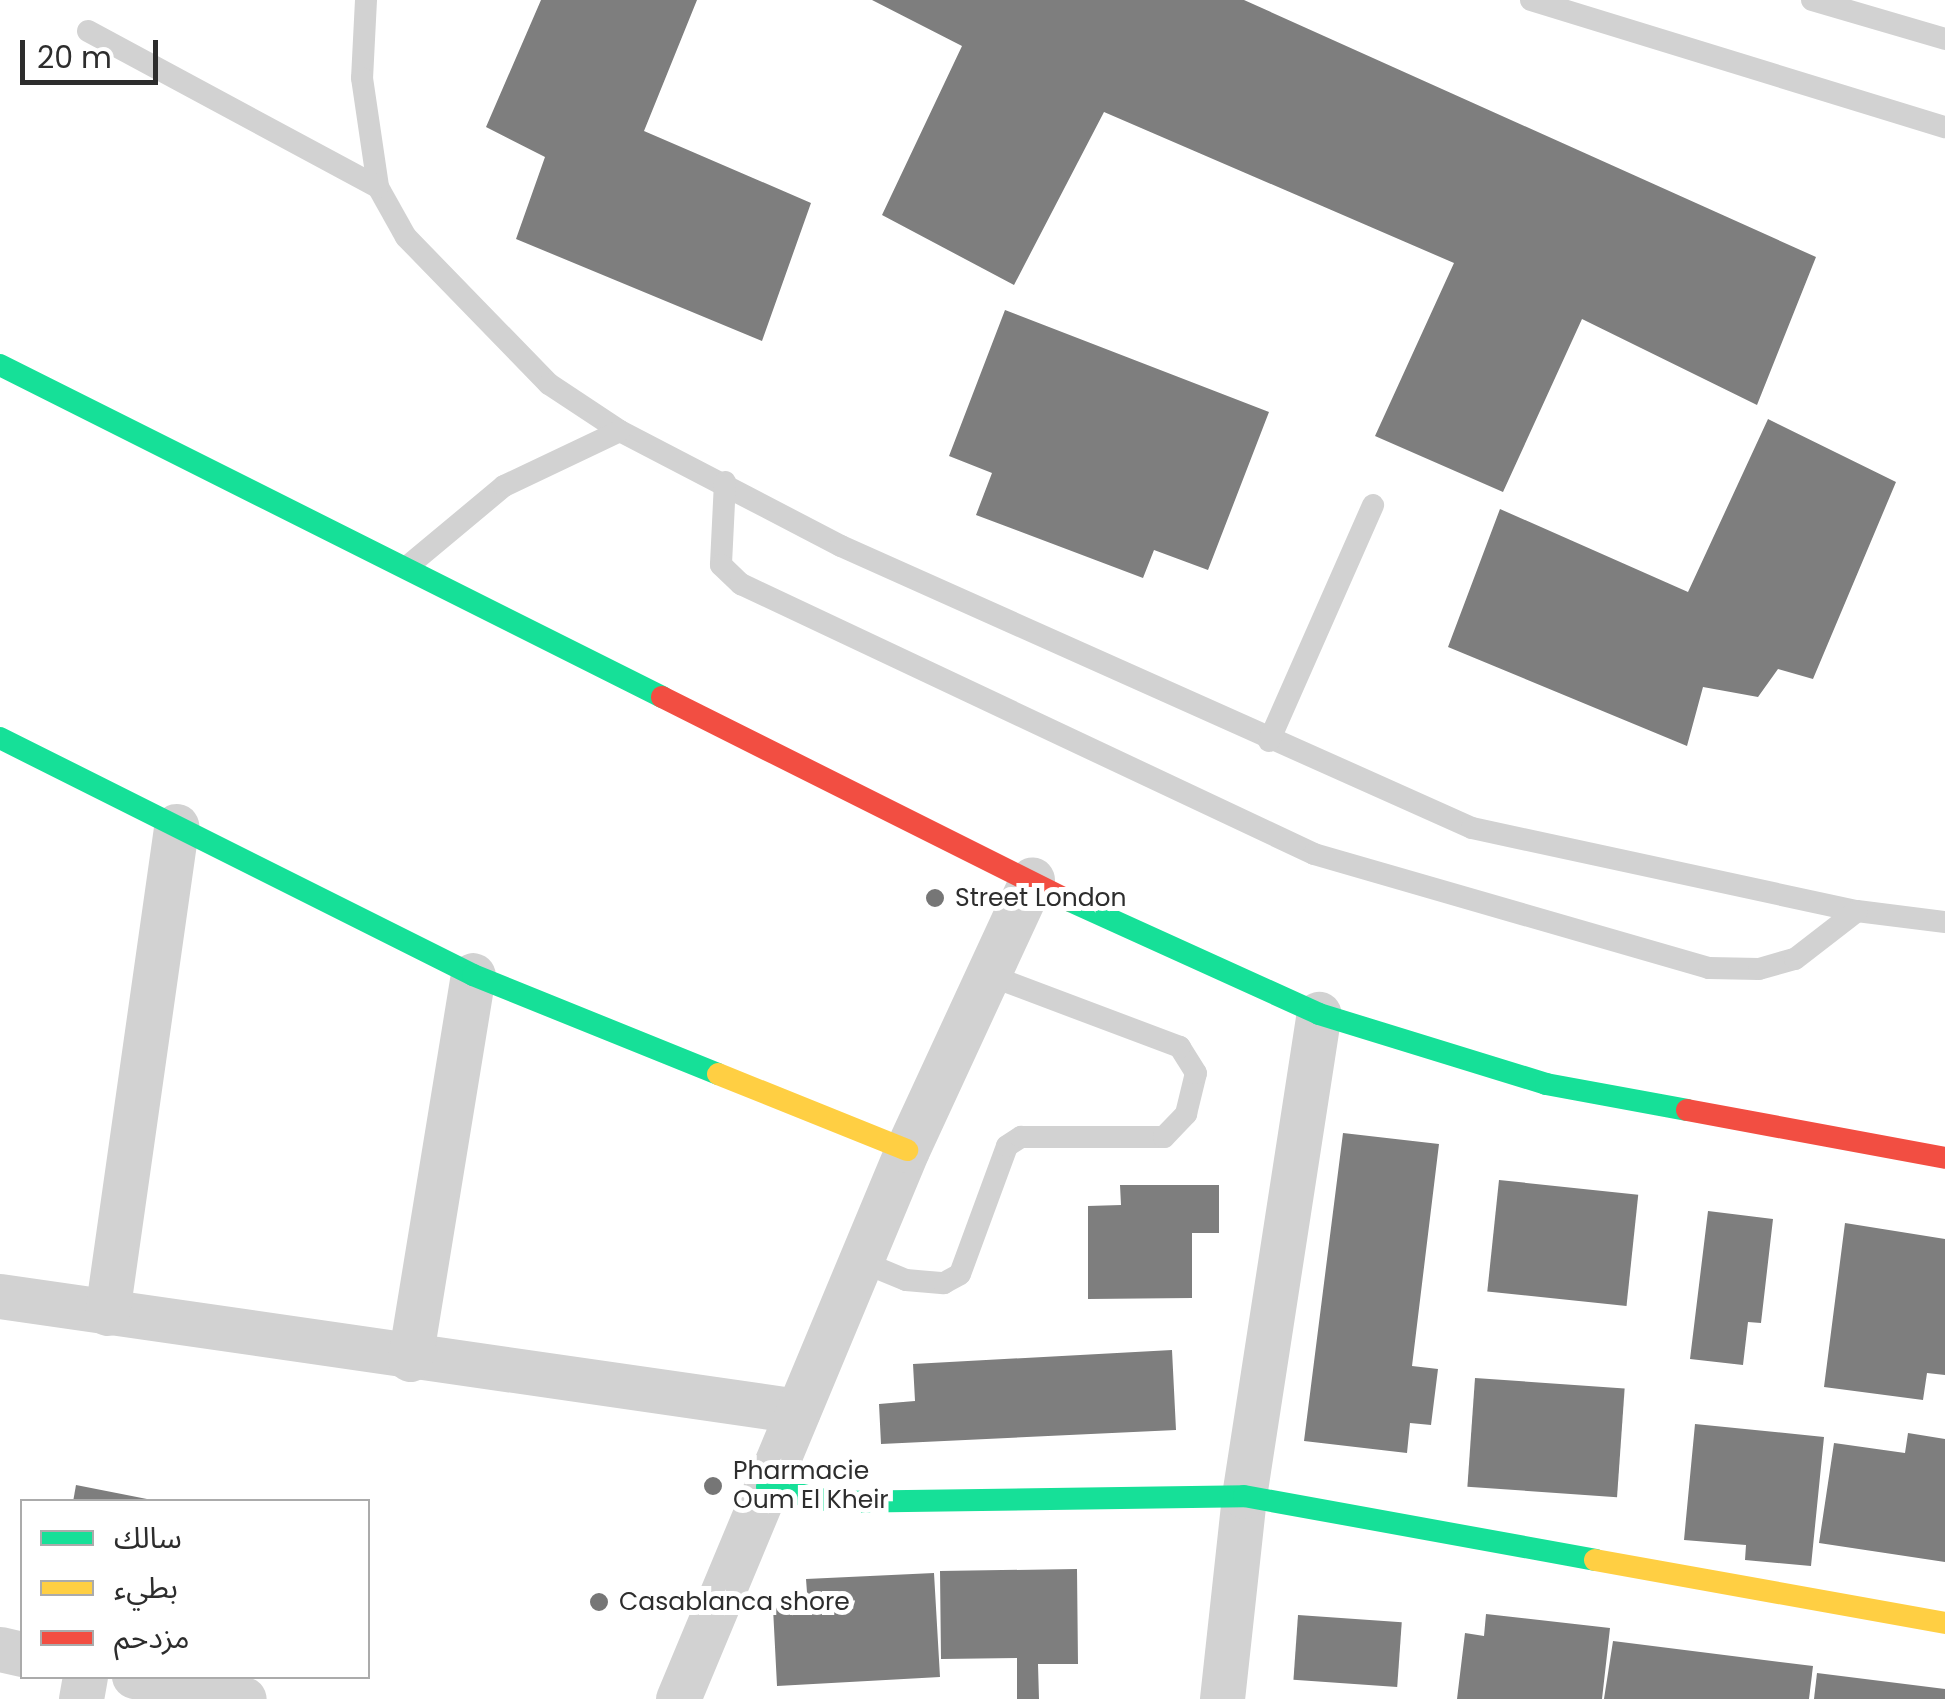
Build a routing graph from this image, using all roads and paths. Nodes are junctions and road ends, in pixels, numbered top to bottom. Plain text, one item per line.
1 (366, 0) edge
2 (1531, 0) edge
3 (1812, 0) edge
4 (1850, 7) edge
5 (88, 31) dead end
6 (1945, 39) edge
7 (1945, 127) edge
8 (378, 186) junction
9 (0, 365) edge
10 (620, 431) junction
11 (726, 482) junction
12 (1373, 506) dead end
13 (406, 568) junction
14 (0, 738) edge
15 (1269, 741) junction
16 (176, 826) junction
17 (1032, 880) junction
18 (1857, 911) junction
19 (1945, 922) edge
20 (473, 975) junction
21 (988, 975) junction
22 (1319, 1014) junction
23 (907, 1150) junction
24 (1945, 1158) edge
25 (860, 1260) junction
26 (0, 1296) edge
27 (107, 1313) junction
28 (410, 1359) junction
29 (798, 1411) junction
30 (768, 1488) junction
31 (1244, 1496) junction
32 (1945, 1622) edge
33 (148, 1679) edge
34 (244, 1699) edge
35 (678, 1699) edge
36 (1222, 1699) edge

1 - 8 lane
2 - 7 lane
3 - 4 lane
4 - 6 lane
5 - 8 lane
8 - 10 lane
9 - 13 street
10 - 11 lane
10 - 13 lane
11 - 15 lane
11 - 18 lane
12 - 15 lane
13 - 17 street
14 - 16 street
15 - 18 lane
16 - 20 street
16 - 27 street
17 - 21 street
17 - 22 street
18 - 19 lane
20 - 23 street
20 - 28 street
21 - 23 street
21 - 25 lane
22 - 24 street
22 - 31 street
23 - 25 street
25 - 29 street
26 - 27 street
27 - 28 street
28 - 29 street
29 - 30 street
30 - 31 street
30 - 35 street
31 - 32 street
31 - 36 street
33 - 34 street

